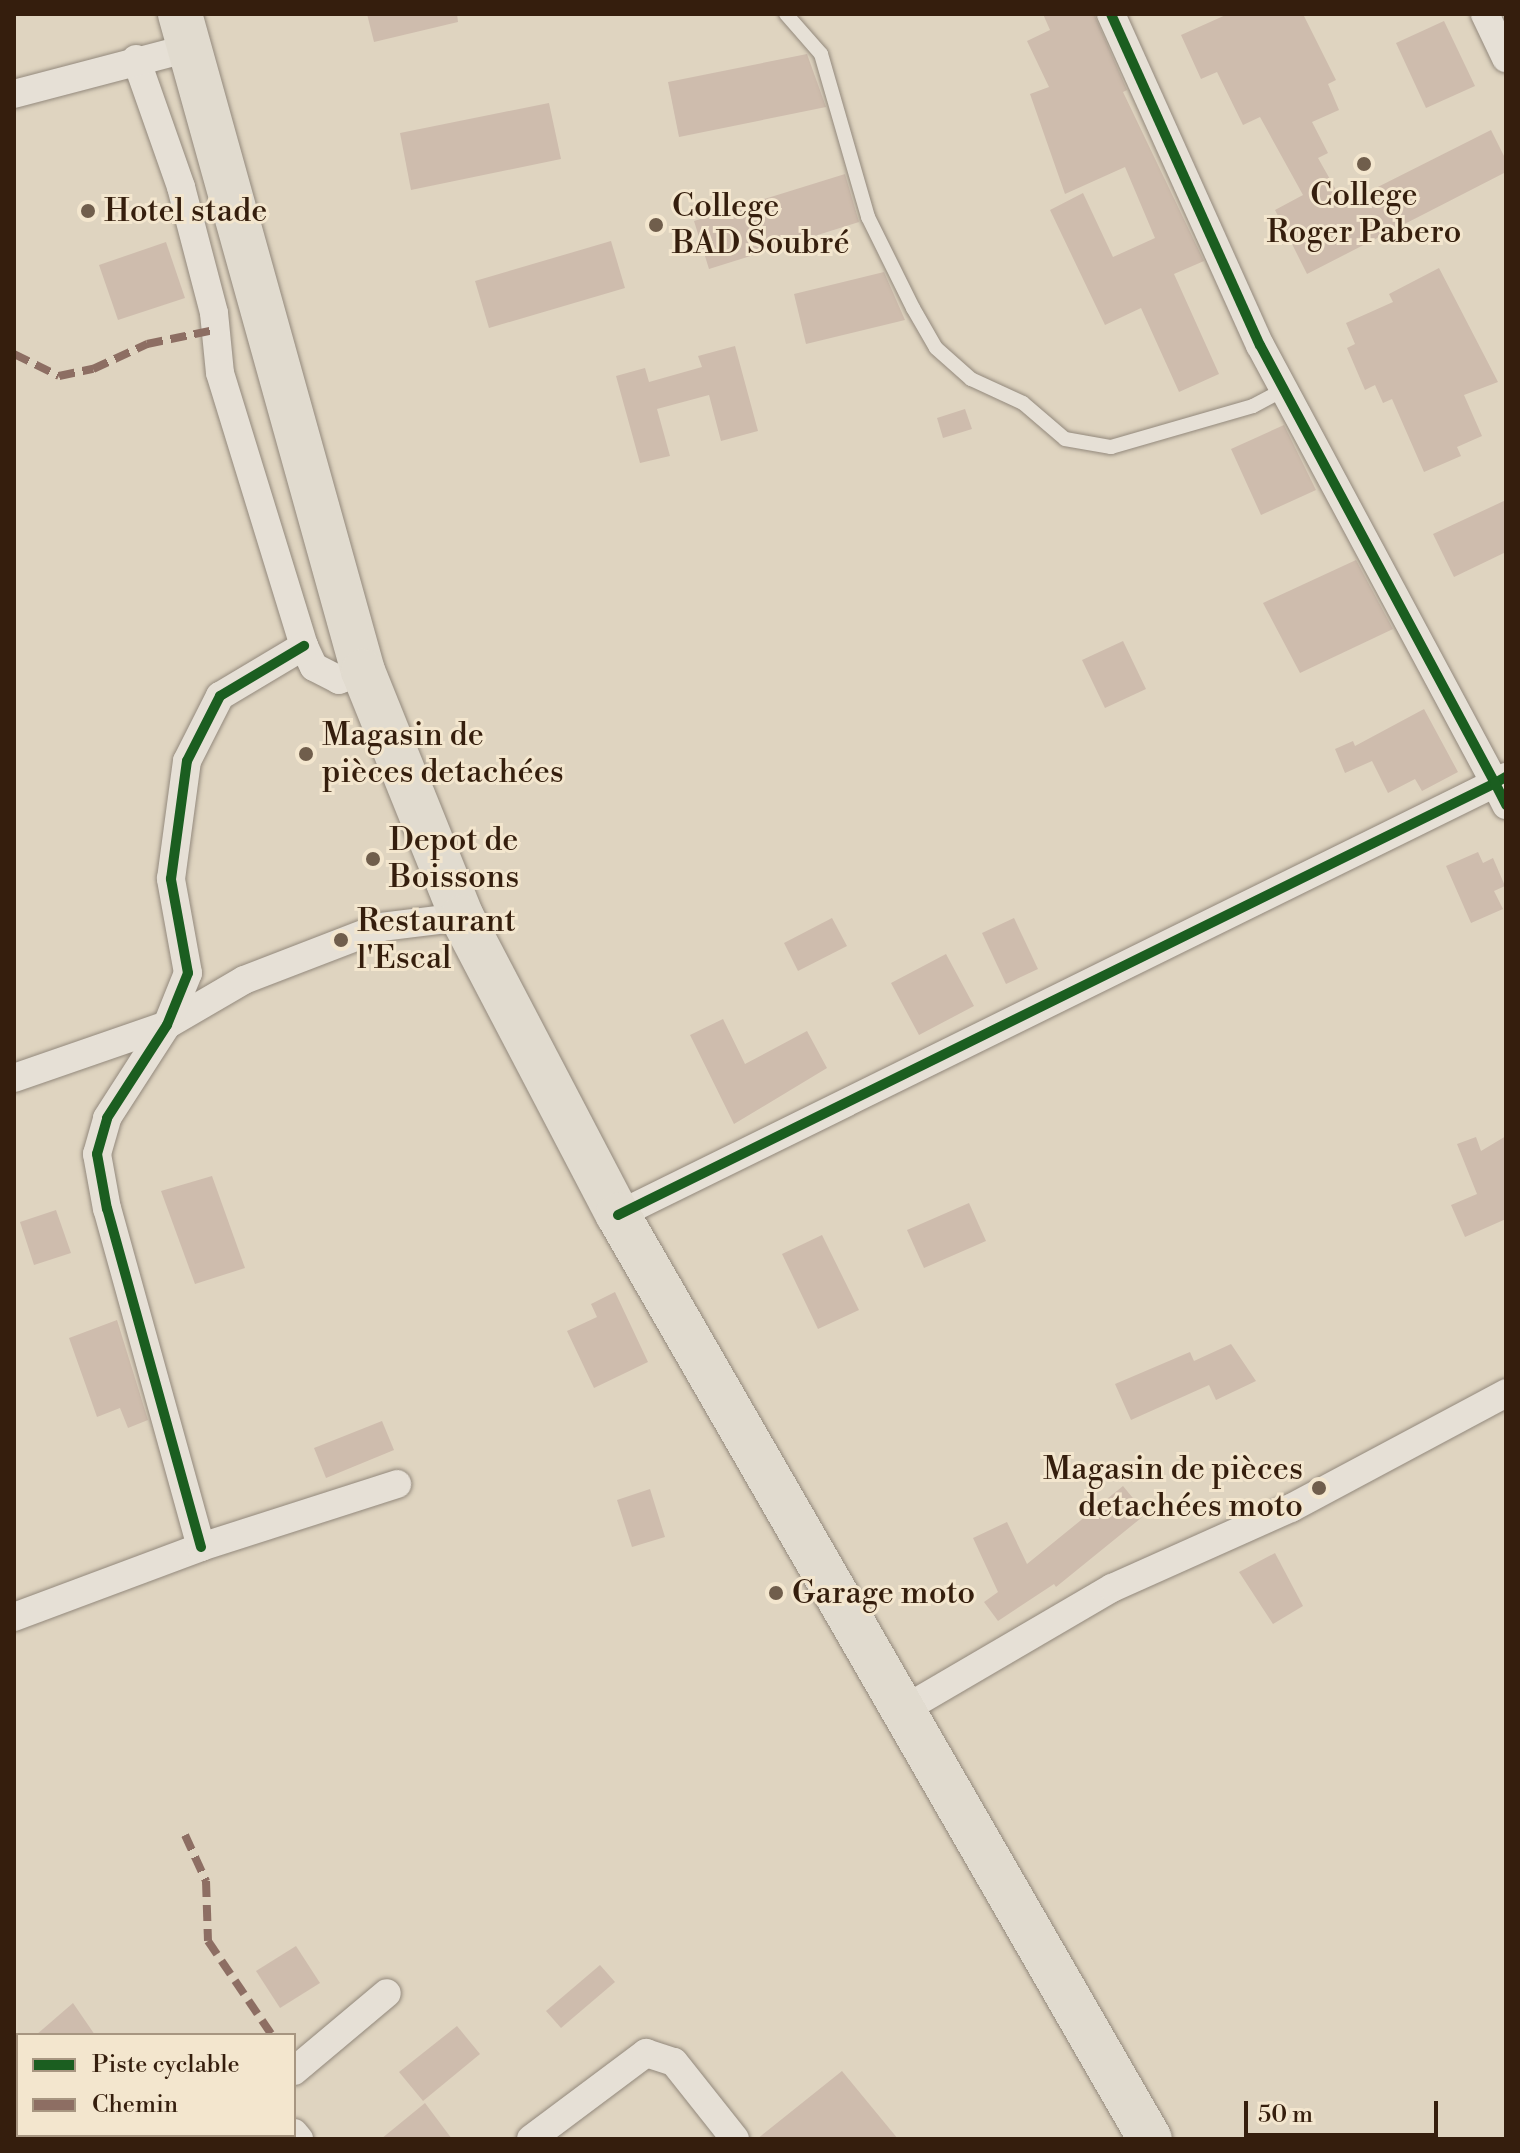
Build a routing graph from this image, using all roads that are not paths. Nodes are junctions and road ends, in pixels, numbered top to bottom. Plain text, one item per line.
1 (786, 14) edge
2 (1111, 14) edge
3 (1485, 14) edge
4 (184, 31) edge
5 (1506, 58) edge
6 (136, 59) junction
7 (14, 94) edge
8 (1285, 389) junction
9 (304, 646) junction
10 (363, 671) junction
11 (1502, 788) edge
12 (462, 917) junction
13 (167, 1025) junction
14 (14, 1078) edge
15 (618, 1215) junction
16 (1506, 1393) edge
17 (397, 1484) dead end
18 (201, 1547) junction
19 (14, 1617) edge
20 (903, 1710) junction
21 (387, 1993) dead end
22 (296, 2069) edge
23 (531, 2139) edge
24 (735, 2139) edge
25 (1150, 2139) edge

1 - 8 lane
2 - 8 street
3 - 5 street
4 - 6 street
4 - 10 main road
6 - 7 street
6 - 9 street
8 - 11 street
9 - 10 street
9 - 13 street
10 - 12 main road
11 - 15 street
12 - 13 street
12 - 15 main road
13 - 14 street
13 - 18 street
15 - 20 main road
16 - 20 street
17 - 18 street
18 - 19 street
20 - 25 main road
21 - 22 street
23 - 24 street

